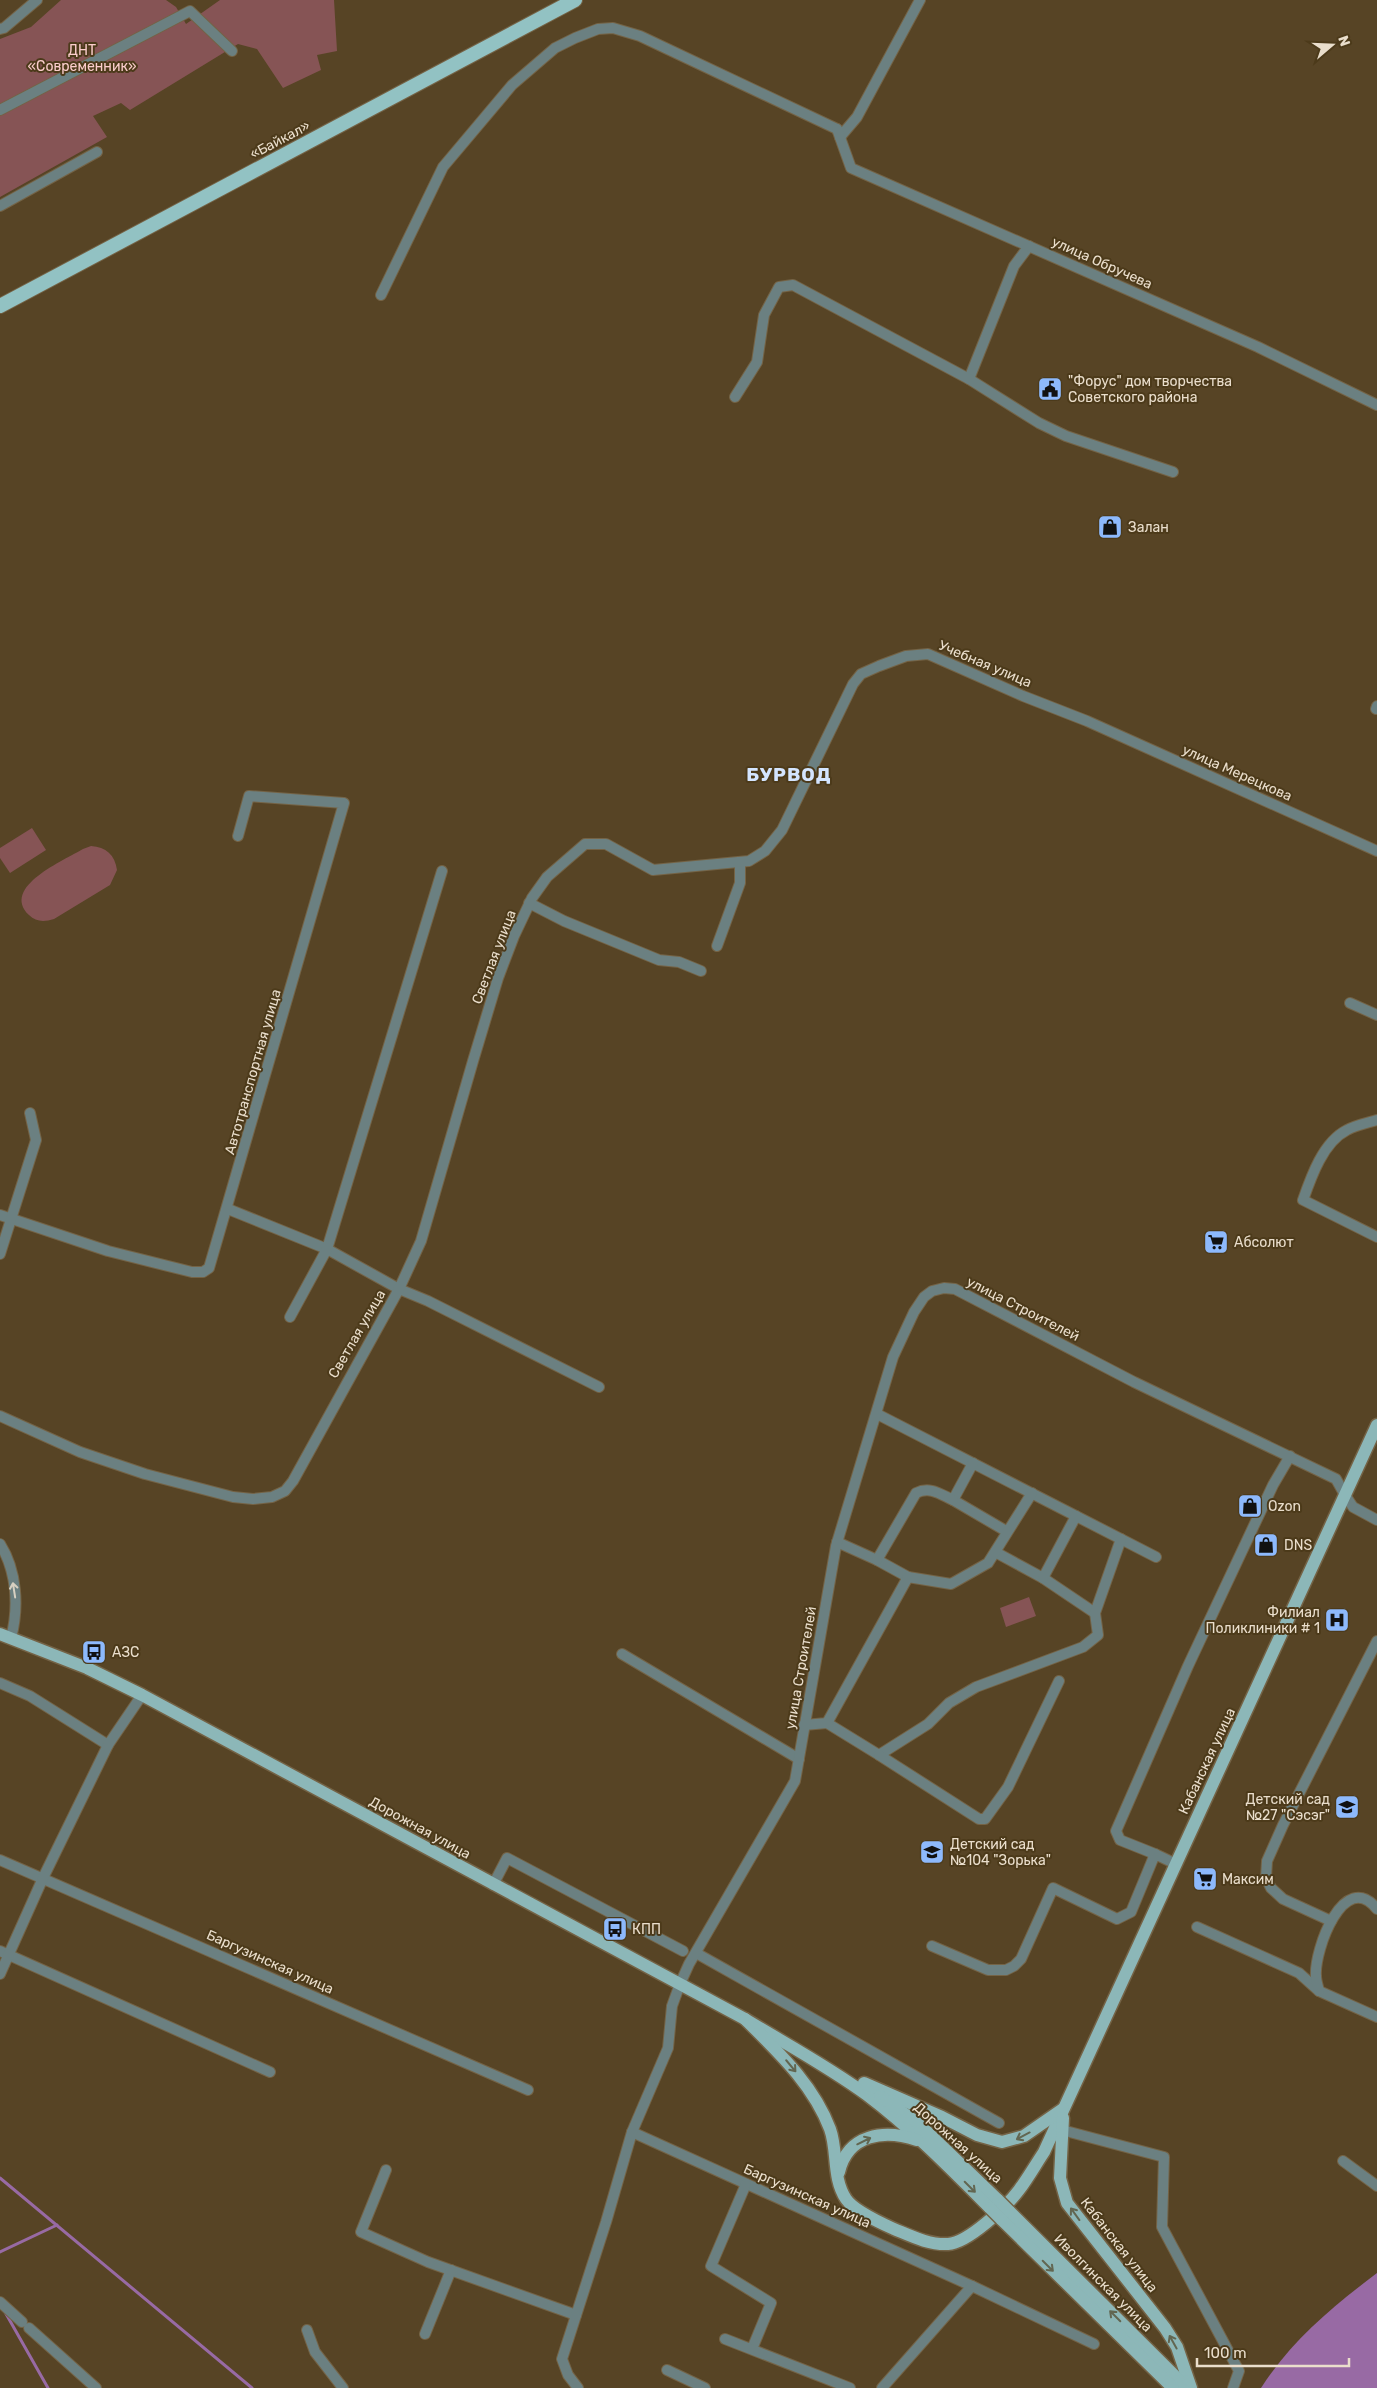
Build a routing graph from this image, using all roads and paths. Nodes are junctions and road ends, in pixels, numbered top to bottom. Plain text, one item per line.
1 (37, 0) edge
2 (574, 0) edge
3 (920, 0) edge
4 (0, 29) edge
5 (232, 51) dead end
6 (0, 110) edge
7 (839, 133) junction
8 (98, 152) dead end
9 (0, 206) edge
10 (1029, 246) junction
11 (381, 295) dead end
12 (0, 306) edge
13 (970, 378) junction
14 (735, 397) dead end
15 (1377, 405) edge
16 (1173, 472) dead end
17 (1086, 720) joint
18 (238, 836) dead end
19 (1377, 852) edge
20 (740, 862) junction
21 (442, 870) dead end
22 (531, 900) junction
23 (717, 946) dead end
24 (701, 971) dead end
25 (1350, 1003) dead end
26 (1377, 1014) edge
27 (30, 1113) dead end
28 (1377, 1120) edge
29 (228, 1209) junction
30 (0, 1215) edge
31 (11, 1218) junction
32 (1377, 1237) edge
33 (327, 1249) junction
34 (0, 1254) edge
35 (399, 1289) junction
36 (290, 1316) dead end
37 (599, 1386) dead end
38 (877, 1414) junction
39 (0, 1416) edge
40 (1377, 1425) edge
41 (1290, 1456) junction
42 (973, 1463) junction
43 (1032, 1493) junction
44 (1345, 1495) junction
45 (953, 1500) junction
46 (1076, 1516) junction
47 (1377, 1520) edge
48 (1006, 1531) junction
49 (1121, 1539) junction
50 (838, 1542) junction
51 (0, 1544) edge
52 (997, 1553) junction
53 (1156, 1557) dead end
54 (877, 1560) junction
55 (908, 1577) junction
56 (1043, 1578) junction
57 (1095, 1613) junction
58 (6, 1636) edge
59 (1377, 1641) edge
60 (622, 1654) dead end
61 (1059, 1681) dead end
62 (0, 1683) edge
63 (142, 1695) junction
64 (827, 1723) junction
65 (804, 1725) junction
66 (108, 1745) junction
67 (879, 1755) junction
68 (799, 1759) junction
69 (1154, 1854) junction
70 (0, 1860) edge
71 (1176, 1864) junction
72 (43, 1878) junction
73 (493, 1885) junction
74 (1377, 1909) edge
75 (1331, 1921) junction
76 (1197, 1927) dead end
77 (932, 1946) dead end
78 (683, 1951) dead end
79 (4, 1953) edge
80 (696, 1953) junction
81 (0, 1974) edge
82 (680, 1984) junction
83 (1320, 1991) junction
84 (1377, 2016) edge
85 (745, 2019) junction
86 (819, 2063) junction
87 (270, 2072) dead end
88 (864, 2083) junction
89 (528, 2090) dead end
90 (1063, 2109) junction
91 (1000, 2123) dead end
92 (1062, 2130) junction
93 (632, 2132) junction
94 (924, 2142) junction
95 (1343, 2161) dead end
96 (386, 2170) dead end
97 (838, 2178) junction
98 (746, 2184) junction
99 (1377, 2186) edge
100 (994, 2204) junction
101 (1005, 2215) junction
102 (451, 2270) junction
103 (972, 2286) junction
104 (0, 2302) edge
105 (576, 2315) junction
106 (307, 2330) dead end
107 (424, 2334) dead end
108 (725, 2339) dead end
109 (1094, 2344) dead end
110 (752, 2349) junction
111 (667, 2370) dead end
112 (96, 2388) edge
113 (343, 2388) edge
114 (578, 2388) edge
115 (705, 2388) edge
116 (850, 2388) edge
117 (882, 2388) edge
118 (1173, 2388) edge
119 (1186, 2388) edge
120 (1190, 2388) edge
121 (1233, 2388) edge

1 - 4 street
2 - 12 highway, «Байкал»
3 - 7 street
5 - 6 street
7 - 10 street, улица Обручева
7 - 11 street
8 - 9 street
10 - 13 street
10 - 15 street, улица Обручева
13 - 14 street
13 - 16 street
17 - 19 street, улица Мерецкова
17 - 20 street, Учебная улица
18 - 29 street, Автотранспортная улица
20 - 22 street, Учебная улица
20 - 23 street
21 - 33 street
22 - 24 street
22 - 35 street, Светлая улица
25 - 26 street
27 - 31 street
28 - 32 street
29 - 31 street, Автотранспортная улица
29 - 33 street
30 - 31 street, Автотранспортная улица
31 - 34 street
33 - 35 street
33 - 36 street
35 - 37 street
35 - 39 street, Светлая улица
38 - 41 street, улица Строителей
38 - 42 street
38 - 50 street, улица Строителей
40 - 44 main road, Кабанская улица
41 - 44 street, улица Строителей
41 - 69 street
42 - 43 street
42 - 45 street
43 - 46 street
43 - 48 street
44 - 47 street, улица Строителей
44 - 71 main road, Кабанская улица
45 - 48 street
45 - 54 street
46 - 49 street
46 - 56 street
48 - 52 street
49 - 53 street
49 - 57 street
50 - 54 street
50 - 65 street, улица Строителей
58 -> 51 street
52 - 55 street
52 - 56 street
54 - 55 street
55 - 64 street
56 - 57 street
57 - 67 street
58 - 63 main road, Дорожная улица
59 - 75 street
60 - 68 street, улица Строителей
61 - 67 street
62 - 66 street
63 - 66 street
63 - 73 main road, Дорожная улица
64 - 65 street
64 - 67 street
65 - 68 street, улица Строителей
66 - 72 street
68 - 80 street, улица Строителей
69 - 71 street
69 - 77 street
70 - 72 street, Баргузинская улица
71 - 90 main road, Кабанская улица
72 - 79 street
72 - 89 street, Баргузинская улица
73 - 78 street
73 - 82 main road, Дорожная улица
74 - 75 street
75 - 83 street
76 - 83 street
79 - 81 street
79 - 87 street
80 - 82 street, улица Строителей
80 - 91 street
82 - 85 main road, Дорожная улица
82 - 93 street, улица Строителей
83 - 84 street
85 - 86 main road, Дорожная улица
85 -> 97 main road, Кабанская улица
86 - 88 main road, Дорожная улица
86 - 94 main road, Дорожная улица
90 -> 88 main road
88 - 100 main road, Дорожная улица
90 - 92 main road, Кабанская улица
90 - 97 main road, Кабанская улица
120 -> 92 main road, Кабанская улица
92 - 121 street
93 - 98 street, Баргузинская улица
93 - 105 street, улица Строителей
97 -> 94 main road
94 -> 100 main road, Дорожная улица
95 - 99 street
96 - 102 street
98 - 103 street, Баргузинская улица
98 - 110 street
100 - 101 main road, Иволгинская улица, bridge
101 -> 118 main road, Иволгинская улица
119 -> 101 main road, Иволгинская улица
102 - 105 street
102 - 107 street
103 - 109 street, Баргузинская улица
103 - 117 street
104 - 112 street
105 - 114 street, улица Строителей
106 - 113 street
108 - 110 street
110 - 116 street
111 - 115 street

